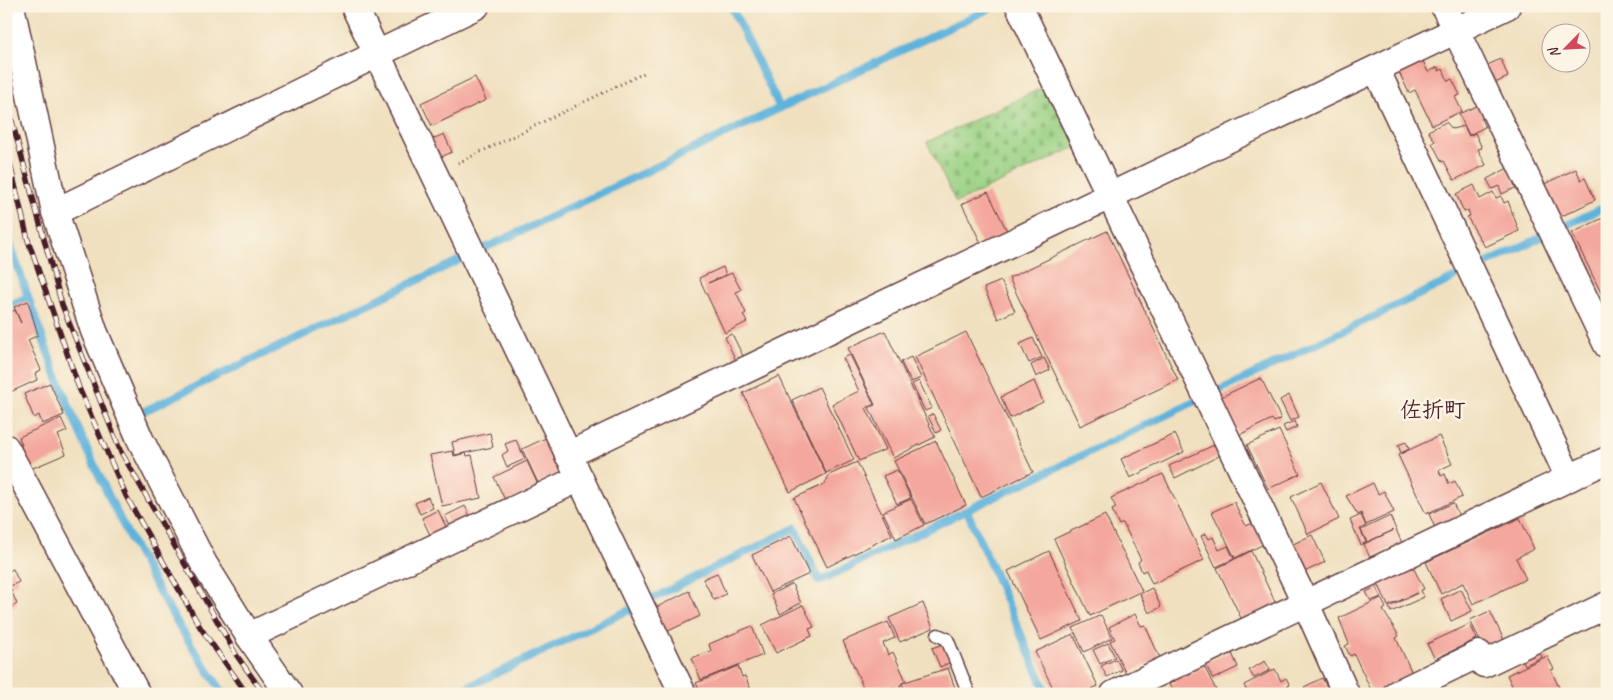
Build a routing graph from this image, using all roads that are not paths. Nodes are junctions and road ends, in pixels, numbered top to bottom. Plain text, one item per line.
1 (11, 6) edge
2 (354, 6) edge
3 (476, 6) edge
4 (1019, 6) edge
5 (1444, 6) edge
6 (1506, 6) edge
7 (1456, 30) junction
8 (377, 54) junction
9 (1376, 69) junction
10 (1111, 197) junction
11 (55, 212) junction
12 (1607, 345) edge
13 (6, 448) edge
14 (568, 455) junction
15 (1607, 460) edge
16 (580, 478) junction
17 (1569, 478) junction
18 (1306, 604) junction
19 (1607, 605) edge
20 (249, 636) junction
21 (938, 636) dead end
22 (137, 694) edge
23 (289, 694) edge
24 (683, 694) edge
25 (969, 694) edge
26 (1114, 694) edge
27 (1346, 694) edge
28 (1396, 694) edge

1 - 11 street
2 - 8 street
3 - 8 street
4 - 10 street
5 - 7 street
6 - 7 street
7 - 9 street
7 - 12 street
8 - 11 street
8 - 14 street
9 - 10 street
9 - 17 street
10 - 14 street
10 - 18 street
11 - 20 street
13 - 22 street
14 - 16 street
15 - 17 street
16 - 20 street
16 - 24 street
17 - 18 street
18 - 26 street
18 - 27 street
19 - 28 street
20 - 23 street
21 - 25 lane

